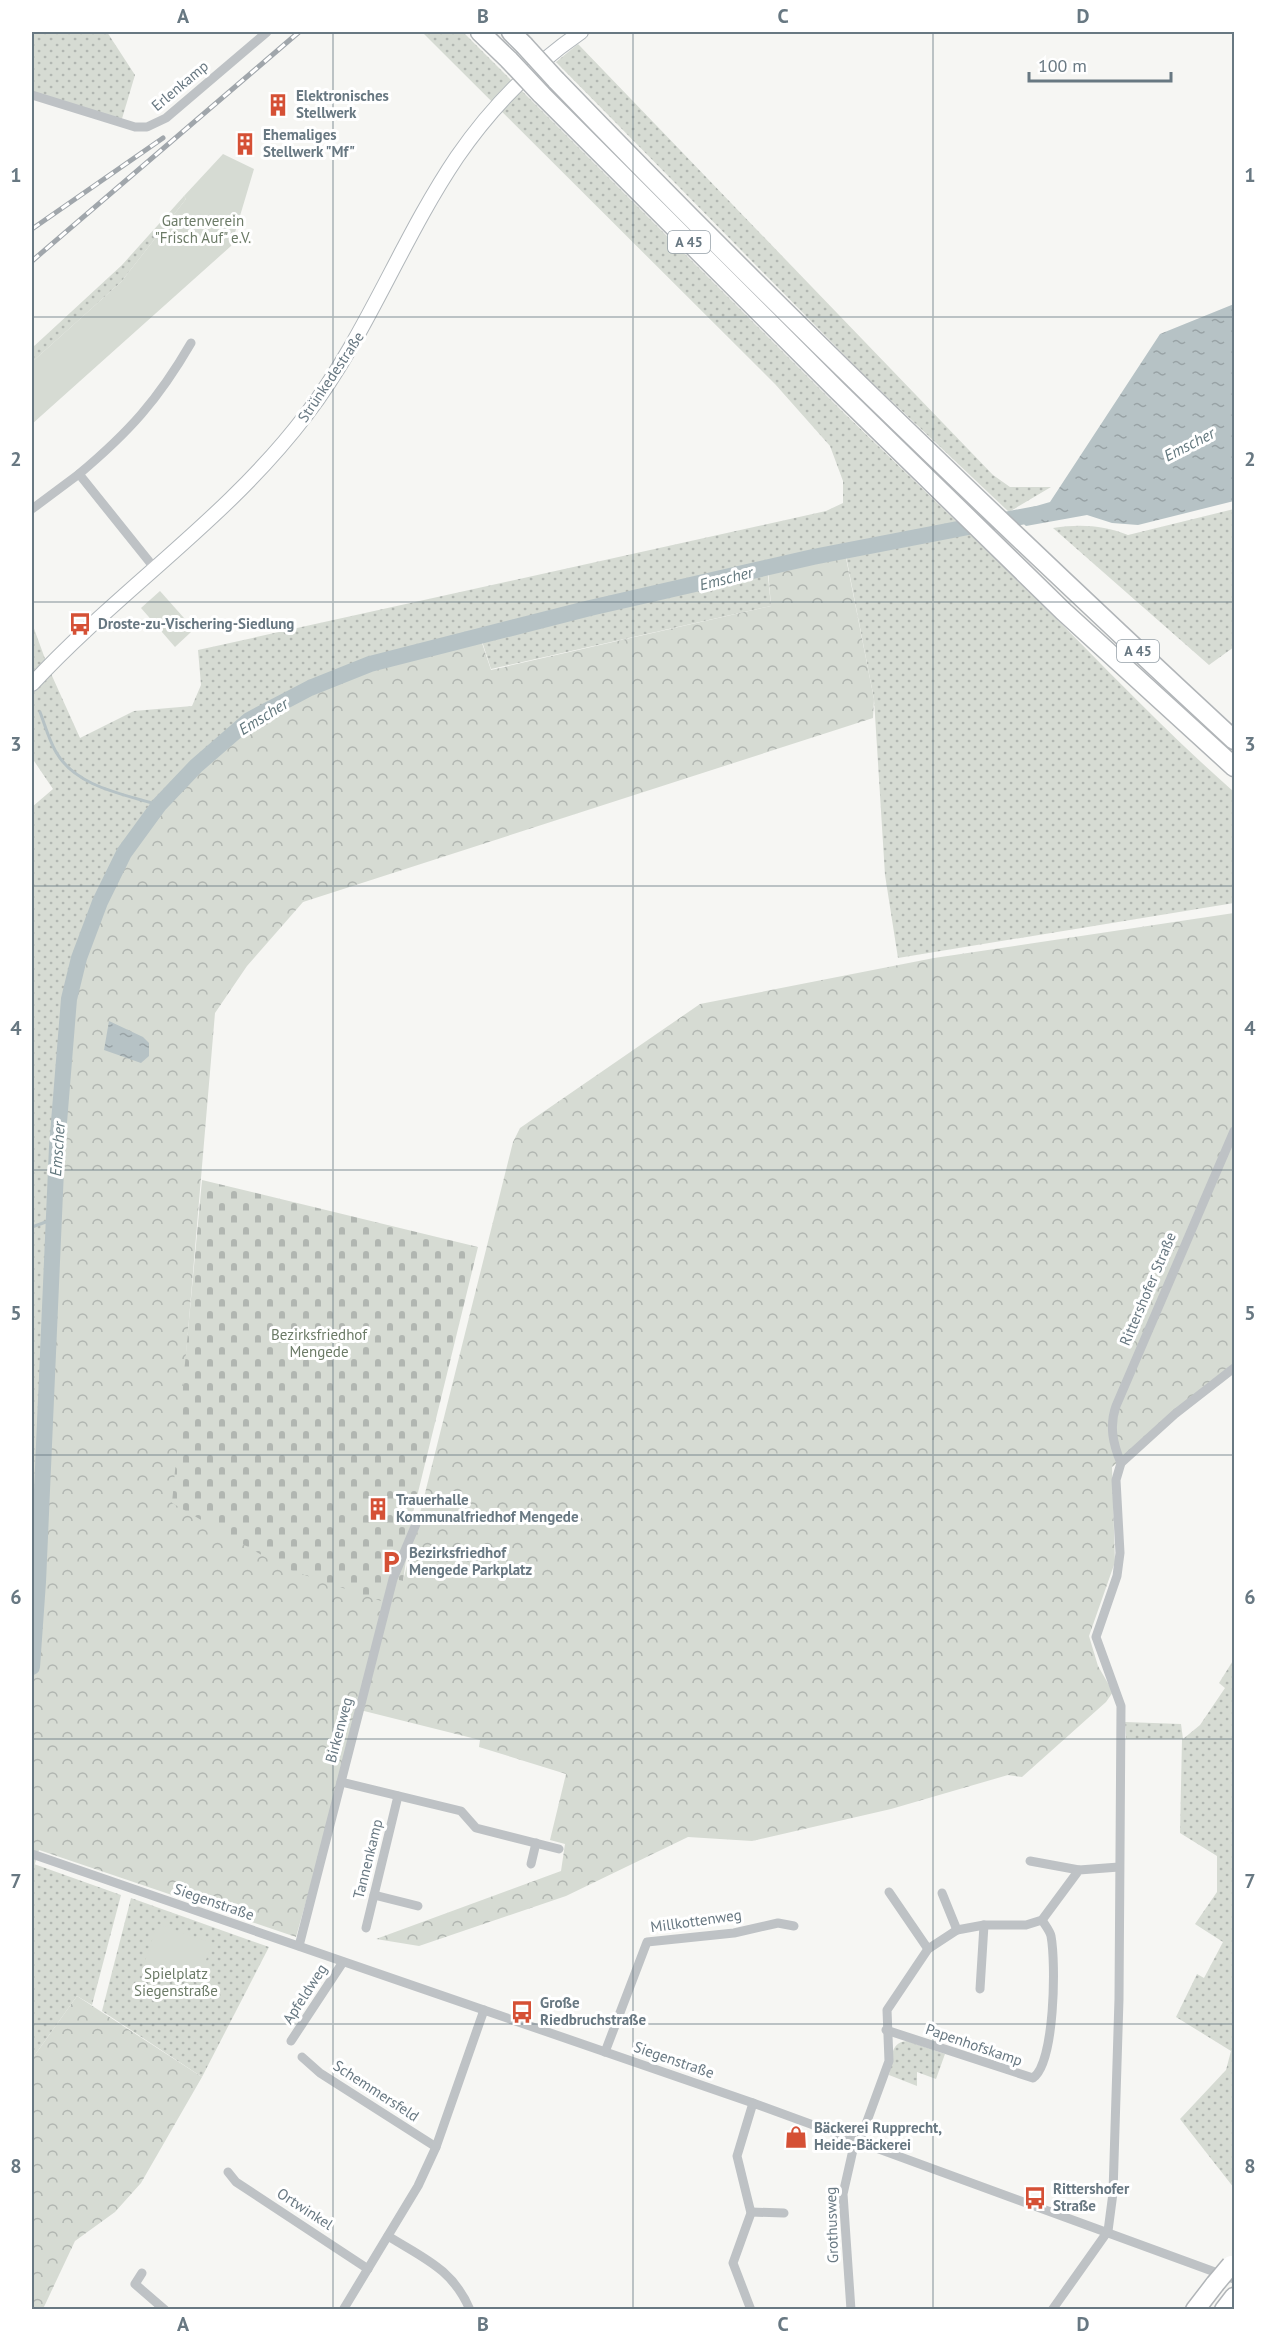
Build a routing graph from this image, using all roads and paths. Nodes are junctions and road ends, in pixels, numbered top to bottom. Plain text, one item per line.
1 (267, 32) edge
2 (480, 32) edge
3 (511, 32) edge
4 (581, 32) edge
5 (32, 95) edge
6 (190, 343) dead end
7 (79, 474) junction
8 (32, 509) edge
9 (156, 570) junction
10 (32, 684) edge
11 (1234, 740) edge
12 (1234, 767) edge
13 (1234, 1131) edge
14 (1234, 1368) edge
15 (1121, 1463) junction
16 (416, 1524) dead end
17 (341, 1782) junction
18 (398, 1796) junction
19 (536, 1843) junction
20 (559, 1849) dead end
21 (32, 1854) edge
22 (1030, 1861) dead end
23 (531, 1864) dead end
24 (1119, 1866) junction
25 (1079, 1869) junction
26 (889, 1892) dead end
27 (942, 1893) dead end
28 (374, 1895) junction
29 (418, 1906) dead end
30 (1042, 1920) junction
31 (984, 1924) junction
32 (794, 1926) dead end
33 (366, 1928) dead end
34 (957, 1930) junction
35 (298, 1946) junction
36 (928, 1948) junction
37 (343, 1962) junction
38 (980, 1989) dead end
39 (484, 2010) junction
40 (886, 2030) junction
41 (291, 2041) dead end
42 (605, 2052) junction
43 (302, 2056) dead end
44 (753, 2103) junction
45 (857, 2142) junction
46 (436, 2147) junction
47 (228, 2172) dead end
48 (751, 2212) junction
49 (784, 2213) dead end
50 (1108, 2231) junction
51 (388, 2236) junction
52 (1233, 2268) edge
53 (368, 2269) junction
54 (142, 2273) dead end
55 (1234, 2297) edge
56 (165, 2310) edge
57 (343, 2310) edge
58 (470, 2310) edge
59 (751, 2310) edge
60 (851, 2310) edge
61 (1052, 2310) edge
62 (1195, 2310) edge
63 (1224, 2310) edge

1 - 5 street, Erlenkamp
2 - 12 highway, A 45, bridge
3 - 11 highway, A 45, bridge
4 - 9 main road, Strünkedestraße
6 - 7 street
7 - 8 street
7 - 9 street
9 - 10 main road, Strünkedestraße
13 - 15 street, Rittershofer Straße
14 - 15 street
15 - 24 street, Rittershofer Straße
16 - 17 street, Birkenweg
17 - 18 street
17 - 35 street, Birkenweg
18 - 19 street
18 - 28 street, Tannenkamp
19 - 20 street
19 - 23 street
21 - 35 street, Siegenstraße
22 - 25 street
24 - 25 street
24 - 50 street, Rittershofer Straße
25 - 30 street
26 - 36 street
27 - 34 street
28 - 29 street
28 - 33 street, Tannenkamp
30 - 31 street
30 - 40 street, Papenhofskamp
31 - 34 street
31 - 38 street
32 - 42 street, Millkottenweg
34 - 36 street
35 - 37 street, Siegenstraße
36 - 40 street, Grothusweg
37 - 39 street, Siegenstraße
37 - 41 street, Apfeldweg
39 - 42 street, Siegenstraße
39 - 46 street
40 - 45 street, Grothusweg
42 - 44 street, Siegenstraße
43 - 46 street, Schemmersfeld
44 - 45 street, Siegenstraße
44 - 48 street
45 - 50 street, Siegenstraße
45 - 60 street, Grothusweg
46 - 51 street
47 - 53 street, Ortwinkel
48 - 49 street
48 - 59 street
50 - 52 street, Siegenstraße
50 - 61 street, Rittershofer Straße
51 - 53 street
51 - 58 street
52 - 62 highway, bridge
53 - 57 street
54 - 56 street
55 - 63 highway

